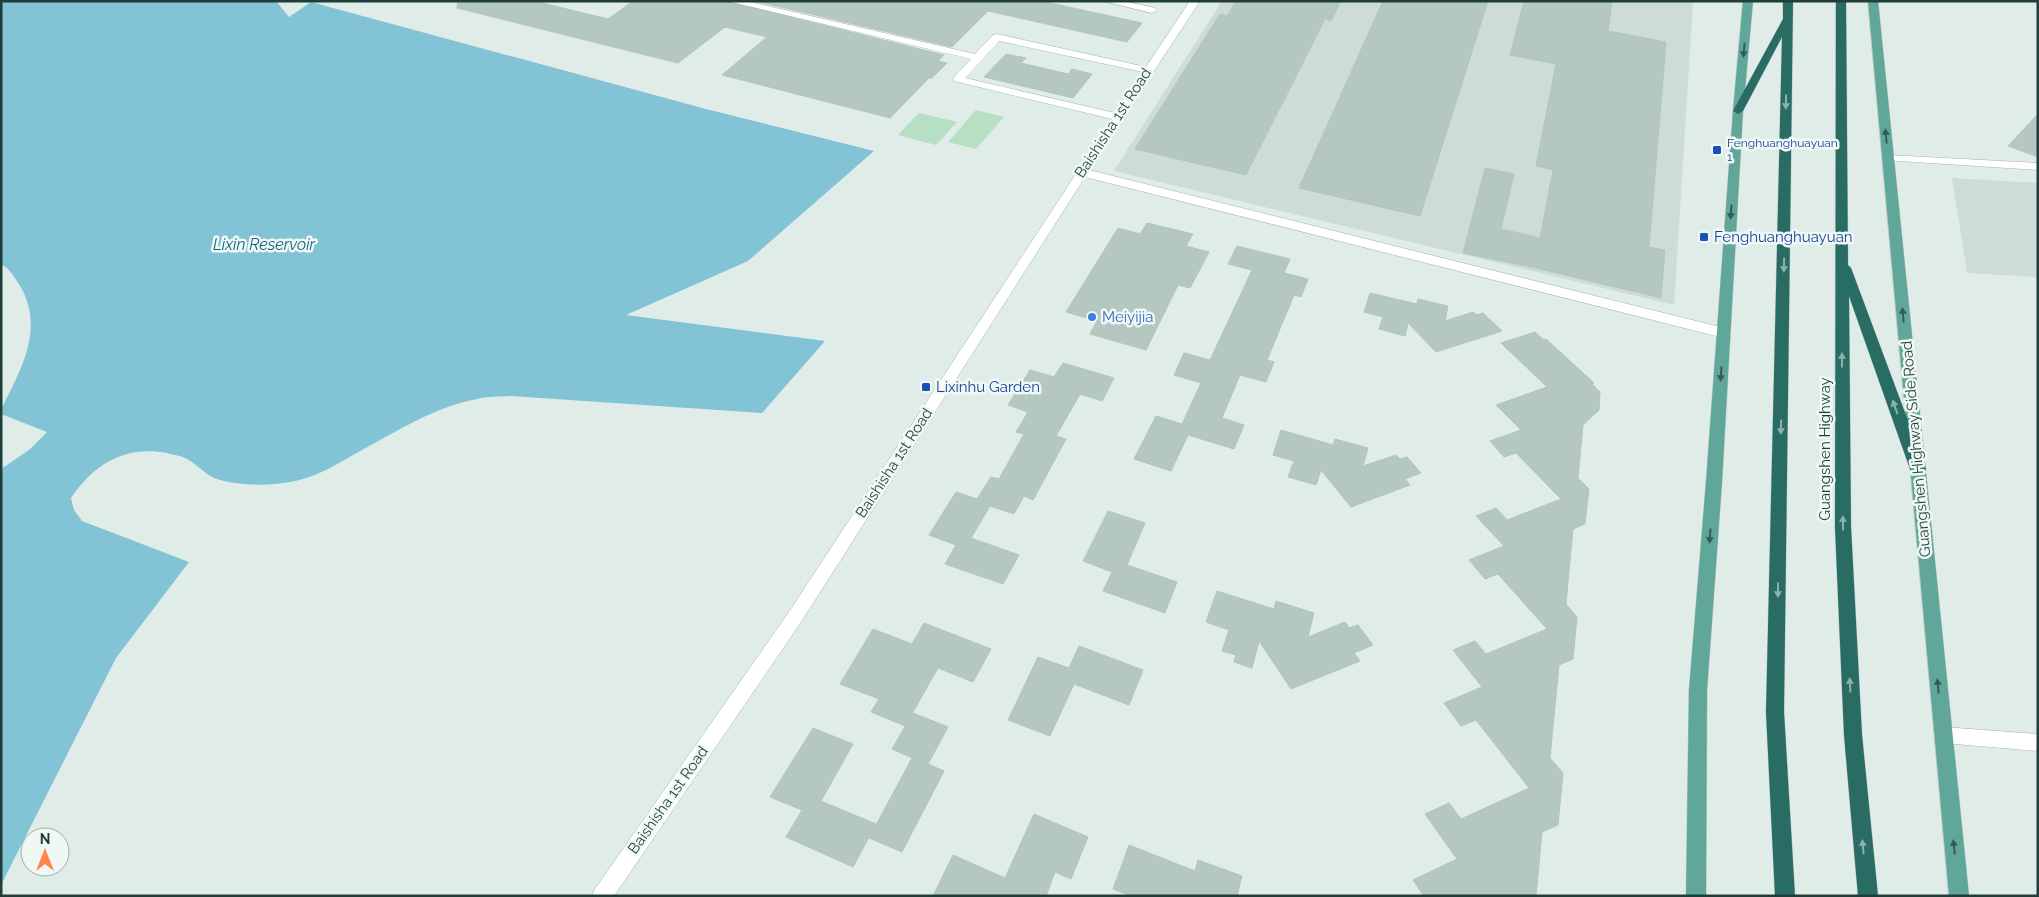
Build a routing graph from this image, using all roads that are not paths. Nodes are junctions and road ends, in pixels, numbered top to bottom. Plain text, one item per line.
1 (732, 1) edge
2 (1108, 1) edge
3 (1195, 1) edge
4 (1748, 1) edge
5 (1788, 1) edge
6 (1873, 1) edge
7 (1841, 2) edge
8 (1152, 10) dead end
9 (1788, 18) junction
10 (978, 58) junction
11 (1148, 70) junction
12 (1738, 111) junction
13 (1118, 117) junction
14 (1888, 158) junction
15 (2038, 167) edge
16 (1081, 172) junction
17 (1842, 258) junction
18 (1724, 333) junction
19 (1918, 469) junction
20 (1943, 735) junction
21 (2038, 743) edge
22 (602, 896) edge
23 (1696, 896) edge
24 (1785, 896) edge
25 (1868, 896) edge
26 (1959, 896) edge

1 - 10 street
2 - 8 street
3 - 11 street, Baishisha 1st Road
4 -> 12 main road
5 - 9 highway
14 -> 6 main road, Guangshen Highway Side Road
7 - 17 highway, Guangshen Highway
9 - 12 highway
9 -> 24 highway
10 - 11 street
10 - 13 street
11 - 13 street, Baishisha 1st Road
12 -> 18 main road
13 - 16 street, Baishisha 1st Road
14 - 15 street
19 -> 14 main road, Guangshen Highway Side Road
16 - 18 street
16 - 22 street, Baishisha 1st Road
19 -> 17 highway
25 -> 17 highway, Guangshen Highway
18 -> 23 main road
20 -> 19 main road, Guangshen Highway Side Road
20 - 21 street
26 -> 20 main road, Guangshen Highway Side Road

